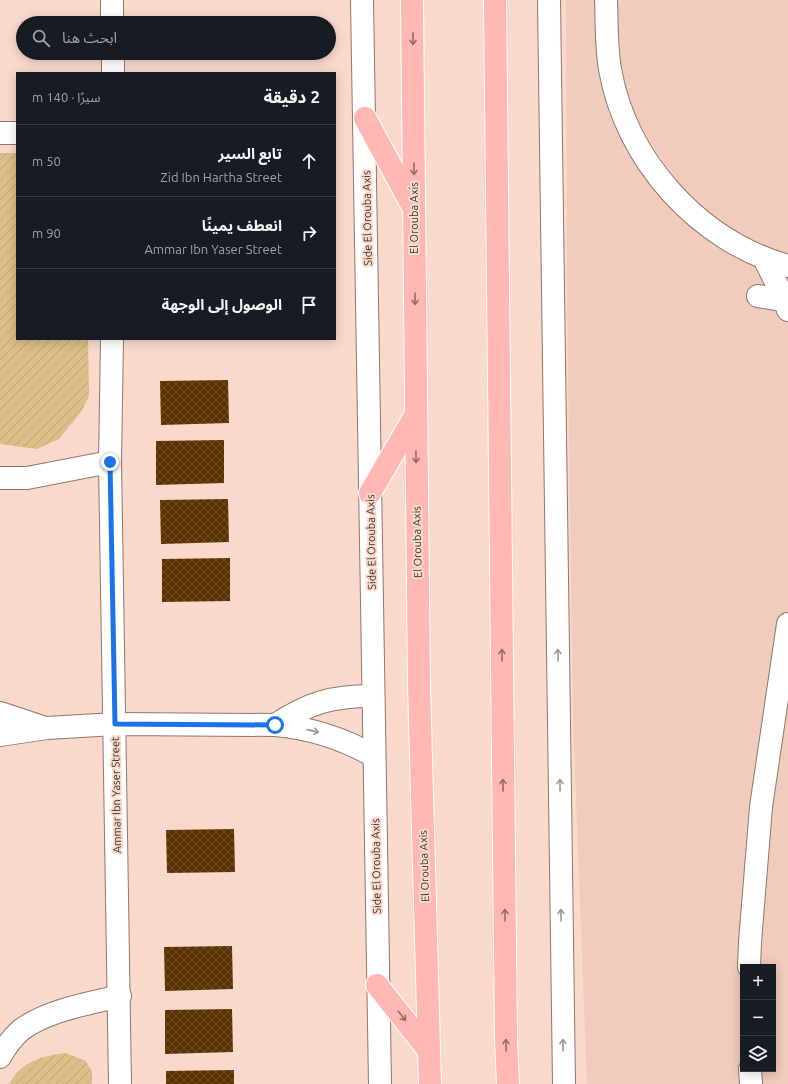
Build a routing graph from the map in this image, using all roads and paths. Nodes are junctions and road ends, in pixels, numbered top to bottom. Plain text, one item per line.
1 (112, 0) edge
2 (362, 0) edge
3 (412, 0) edge
4 (495, 0) edge
5 (549, 0) edge
6 (606, 0) edge
7 (112, 16) edge
8 (113, 60) edge
9 (113, 72) edge
10 (365, 118) junction
11 (0, 133) edge
12 (16, 133) edge
13 (414, 209) junction
14 (764, 258) junction
15 (788, 266) edge
16 (758, 296) dead end
17 (787, 304) edge
18 (112, 340) edge
19 (416, 415) junction
20 (110, 462) junction
21 (0, 478) edge
22 (370, 493) junction
23 (788, 624) edge
24 (372, 696) junction
25 (0, 713) edge
26 (115, 724) junction
27 (275, 725) junction
28 (47, 728) junction
29 (0, 735) edge
30 (374, 756) junction
31 (749, 964) edge
32 (377, 985) junction
33 (120, 996) junction
34 (429, 1051) junction
35 (0, 1057) edge
36 (750, 1072) edge
37 (120, 1084) edge
38 (380, 1084) edge
39 (430, 1084) edge
40 (508, 1084) edge
41 (564, 1084) edge
42 (751, 1084) edge

1 - 7 street
2 - 10 street, Side El Orouba Axis
3 -> 13 main road, El Orouba Axis
40 -> 4 main road
41 -> 5 street
6 - 14 street
8 - 9 street
10 - 13 main road
10 - 22 street, Side El Orouba Axis
11 - 12 street
13 -> 19 main road, El Orouba Axis
14 - 15 street
14 - 17 street
16 - 17 street
18 - 20 street, Ammar Ibn Yaser Street
19 - 22 main road
19 -> 34 main road, El Orouba Axis
20 - 21 street
20 - 26 street, Ammar Ibn Yaser Street
22 - 24 street, Side El Orouba Axis
23 - 31 street
24 - 27 street
24 - 30 street, Side El Orouba Axis
25 - 28 street
26 - 27 street
26 - 28 street
26 - 33 street, Ammar Ibn Yaser Street
27 -> 30 street
28 - 29 street
30 - 32 street, Side El Orouba Axis
32 -> 34 main road
32 - 38 street, Side El Orouba Axis
33 - 35 street
33 - 37 street, Ammar Ibn Yaser Street
34 - 39 main road, El Orouba Axis
36 - 42 street

